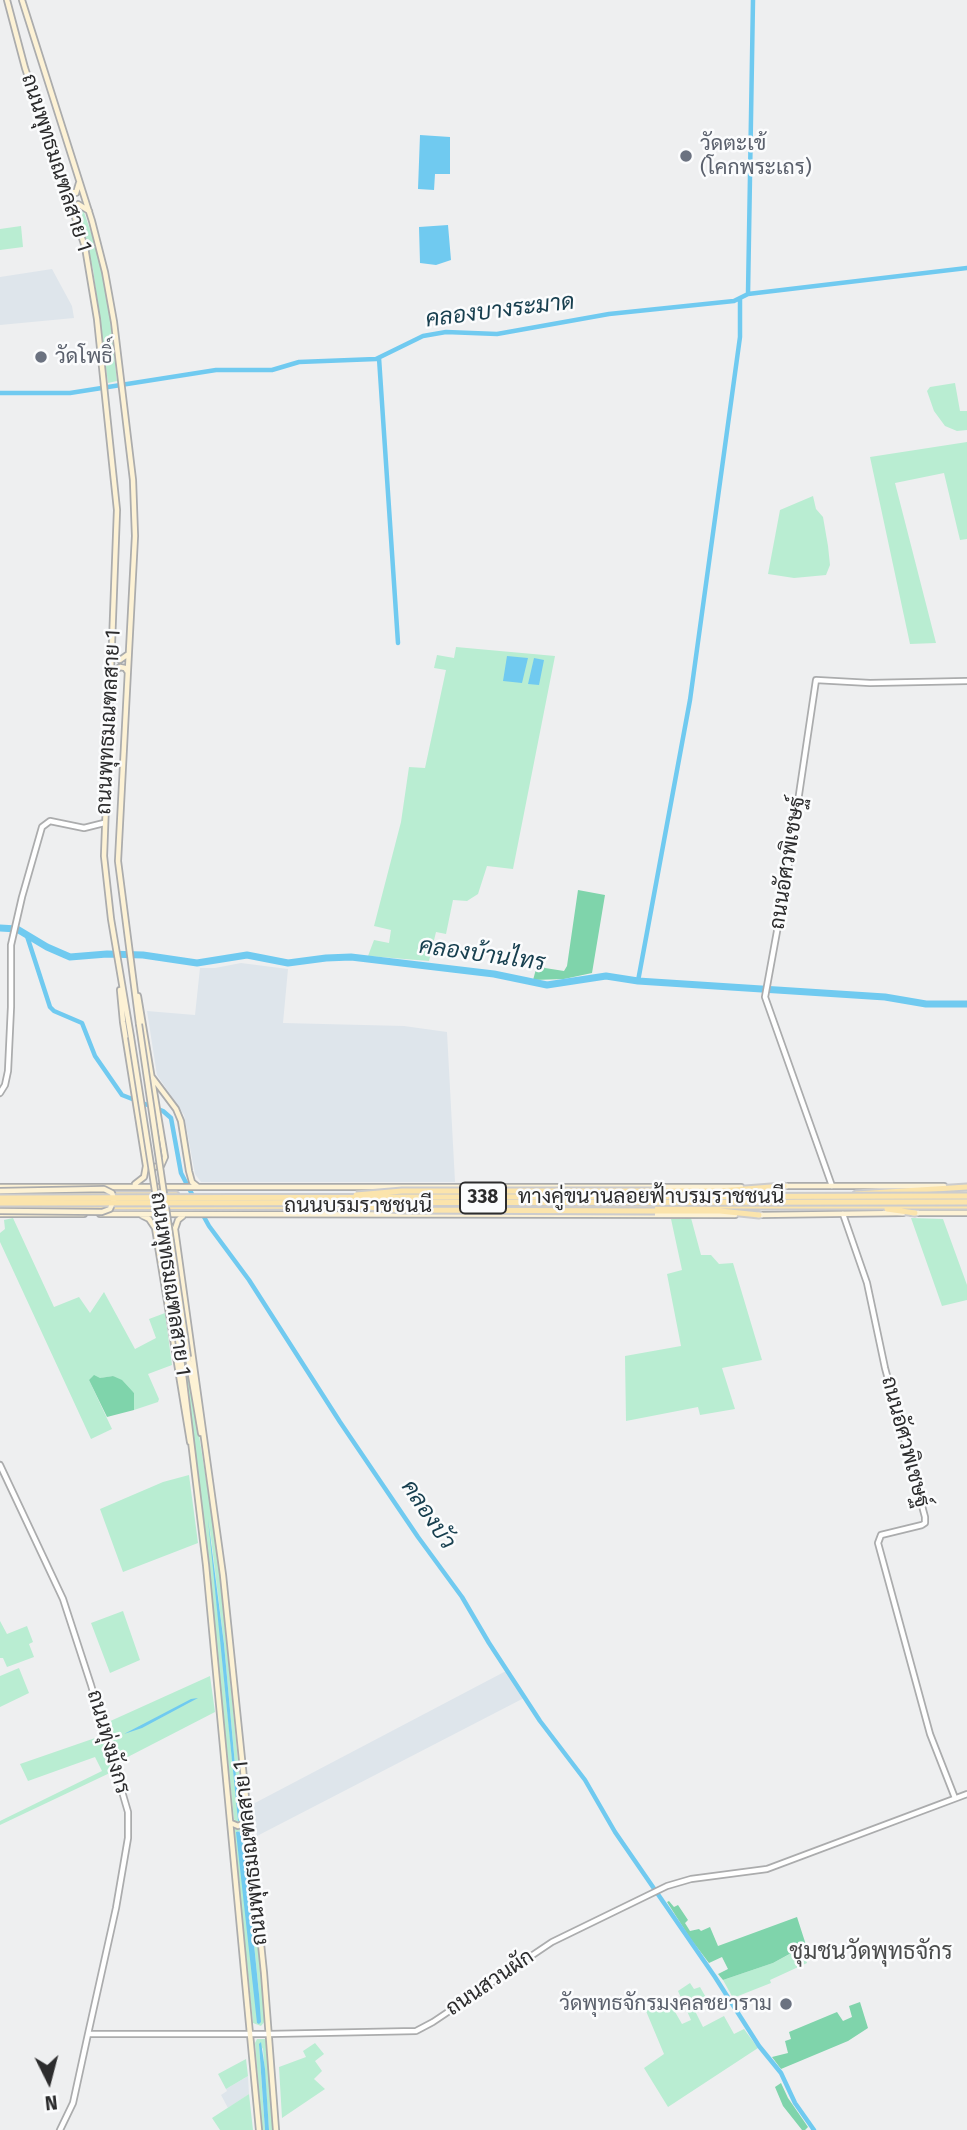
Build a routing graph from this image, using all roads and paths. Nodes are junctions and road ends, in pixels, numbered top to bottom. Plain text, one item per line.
1 (5, 0) edge
2 (23, 1) edge
3 (79, 179) junction
4 (66, 188) junction
5 (89, 211) junction
6 (76, 217) junction
7 (113, 653) junction
8 (128, 654) junction
9 (111, 673) junction
10 (127, 673) junction
11 (967, 681) edge
12 (104, 823) junction
13 (121, 983) junction
14 (134, 983) junction
15 (152, 1076) junction
16 (0, 1093) edge
17 (145, 1158) junction
18 (131, 1186) junction
19 (785, 1186) junction
20 (832, 1186) junction
21 (967, 1186) edge
22 (198, 1187) junction
23 (0, 1192) edge
24 (856, 1194) junction
25 (967, 1195) edge
26 (318, 1200) junction
27 (967, 1204) edge
28 (866, 1206) junction
29 (0, 1209) edge
30 (915, 1213) junction
31 (967, 1213) edge
32 (140, 1214) junction
33 (187, 1214) junction
34 (843, 1214) junction
35 (759, 1215) junction
36 (176, 1237) junction
37 (156, 1239) junction
38 (206, 1451) junction
39 (193, 1452) junction
40 (0, 1465) edge
41 (967, 1794) edge
42 (955, 1798) junction
43 (247, 1822) junction
44 (231, 1823) junction
45 (253, 2033) junction
46 (88, 2034) junction
47 (267, 2034) junction
48 (60, 2130) edge
49 (259, 2130) edge
50 (276, 2130) edge

1 - 4 main road, ถนนพุทธมณฑลสาย 1
2 - 3 main road, ถนนพุทธมณฑลสาย 1
3 - 4 main road
3 - 5 main road, ถนนพุทธมณฑลสาย 1
4 - 6 main road, ถนนพุทธมณฑลสาย 1
5 - 6 main road
5 - 8 main road, ถนนพุทธมณฑลสาย 1
6 - 7 main road, ถนนพุทธมณฑลสาย 1
7 - 8 main road
7 - 9 main road, ถนนพุทธมณฑลสาย 1
8 - 10 main road, ถนนพุทธมณฑลสาย 1
9 - 10 main road
9 - 12 main road, ถนนพุทธมณฑลสาย 1
10 - 14 main road, ถนนพุทธมณฑลสาย 1
11 - 20 street, ถนนอัศวพิเชษฐ์
12 - 13 main road, ถนนพุทธมณฑลสาย 1
12 - 16 street
13 - 17 main road, bridge
13 - 39 main road, ถนนพุทธมณฑลสาย 1, bridge
14 - 15 main road
14 - 38 main road, ถนนพุทธมณฑลสาย 1, bridge
15 - 17 main road
15 - 22 main road
17 - 18 main road
18 - 22 main road, 338
18 - 23 main road, 338
19 - 20 main road, 338
19 - 22 main road, 338
19 - 26 main road, bridge
20 - 21 main road, 338
21 - 24 main road
23 - 24 main road, ถนนบรมราชชนนี / 338, bridge
23 - 26 main road, ทางคู่ขนานลอยฟ้าบรมราชชนนี / 338, bridge
23 - 29 main road, bridge
24 - 25 main road, ถนนบรมราชชนนี / 338
25 - 26 main road, ทางคู่ขนานลอยฟ้าบรมราชชนนี / 338, bridge
26 - 27 main road, ทางคู่ขนานลอยฟ้าบรมราชชนนี / 338, bridge
26 - 29 main road, ทางคู่ขนานลอยฟ้าบรมราชชนนี / 338, bridge
26 - 35 main road, bridge
27 - 28 main road, ถนนบรมราชชนนี / 338
28 - 29 main road, ถนนบรมราชชนนี / 338, bridge
28 - 30 main road
29 - 32 main road, 338
30 - 31 main road, 338
30 - 34 main road, 338
32 - 33 main road, 338
32 - 37 main road, ถนนพุทธมณฑลสาย 1
33 - 35 main road, 338
33 - 36 main road, ถนนพุทธมณฑลสาย 1
34 - 35 main road, 338
34 - 42 street, ถนนอัศวพิเชษฐ์
36 - 37 main road
36 - 38 main road, ถนนพุทธมณฑลสาย 1
37 - 39 main road, ถนนพุทธมณฑลสาย 1
38 - 43 main road, ถนนพุทธมณฑลสาย 1
39 - 44 main road, ถนนพุทธมณฑลสาย 1
40 - 46 street, ถนนทุ่งมังกร
41 - 42 street, ถนนสวนผัก
42 - 47 street, ถนนสวนผัก
43 - 44 main road
43 - 47 main road, ถนนพุทธมณฑลสาย 1
44 - 45 main road, ถนนพุทธมณฑลสาย 1
45 - 46 street, ถนนสวนผัก
45 - 47 street, ถนนสวนผัก
45 - 49 main road, ถนนพุทธมณฑลสาย 1
46 - 48 street
47 - 50 main road, ถนนพุทธมณฑลสาย 1

